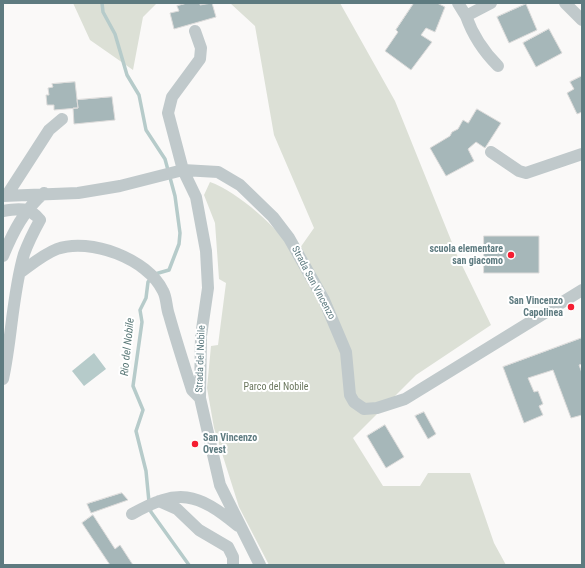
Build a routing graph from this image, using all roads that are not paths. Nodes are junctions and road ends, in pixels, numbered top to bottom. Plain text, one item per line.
1 (458, 3) edge
2 (491, 3) edge
3 (565, 3) edge
4 (466, 16) junction
5 (582, 20) edge
6 (195, 31) dead end
7 (498, 66) dead end
8 (62, 119) dead end
9 (491, 152) dead end
10 (582, 154) edge
11 (173, 172) junction
12 (44, 193) junction
13 (5, 196) edge
14 (27, 209) junction
15 (3, 211) edge
16 (3, 256) edge
17 (21, 272) junction
18 (582, 290) edge
19 (3, 379) edge
20 (200, 398) junction
21 (153, 504) junction
22 (132, 514) dead end
23 (241, 528) junction
24 (233, 565) edge
25 (260, 565) edge

1 - 4 street
2 - 4 street
3 - 5 street
4 - 7 street
6 - 11 street, Strada del Nobile
8 - 13 street
9 - 10 street
11 - 12 street, Strada San Vincenzo
11 - 18 street, Strada San Vincenzo
11 - 20 street, Strada del Nobile
12 - 13 street, Strada San Vincenzo
12 - 14 street
14 - 15 street
14 - 16 street
14 - 17 street
17 - 19 street
17 - 20 street
20 - 23 street, Strada del Nobile
21 - 22 street
21 - 23 street
21 - 24 street
23 - 25 street, Strada del Nobile

